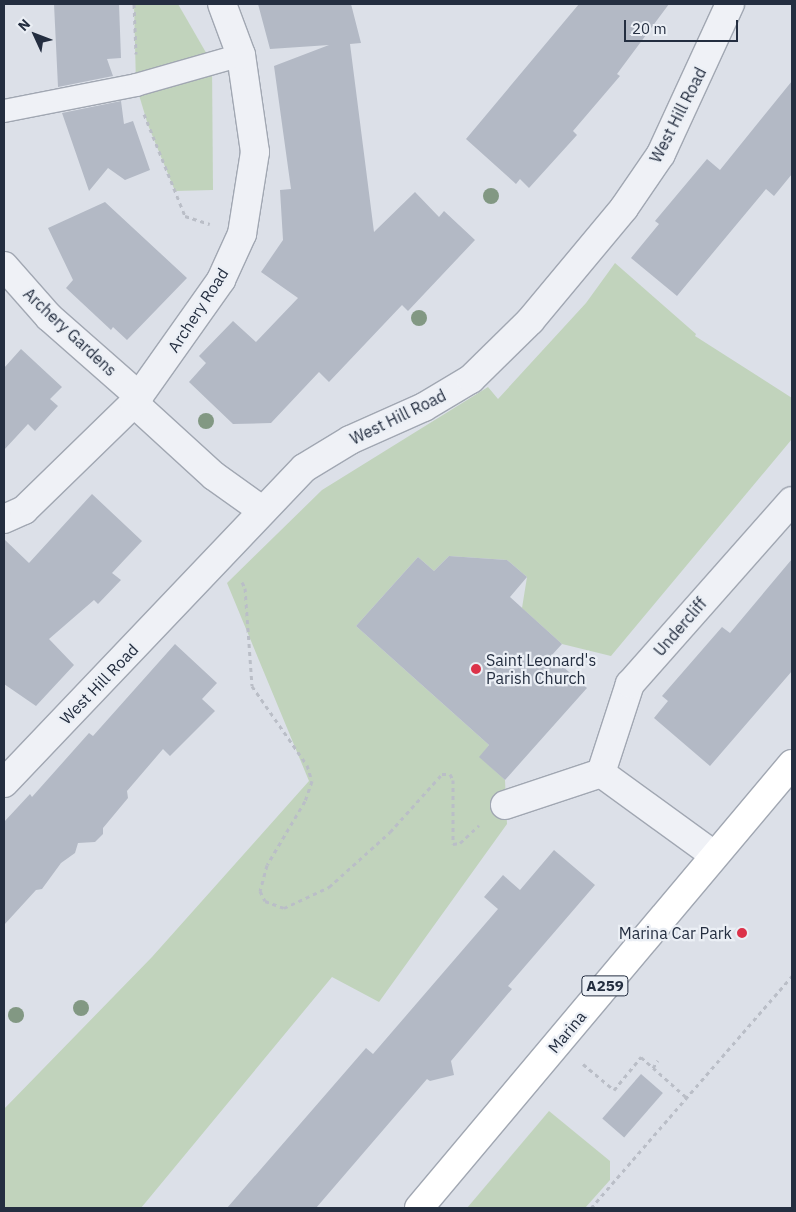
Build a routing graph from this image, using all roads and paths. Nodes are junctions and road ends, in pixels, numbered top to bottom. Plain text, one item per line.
1 (134, 4) edge
2 (222, 4) edge
3 (730, 4) edge
4 (241, 55) junction
5 (136, 85) junction
6 (4, 111) edge
7 (242, 234) junction
8 (4, 266) edge
9 (137, 399) junction
10 (792, 500) edge
11 (263, 511) junction
12 (4, 519) edge
13 (226, 554) junction
14 (792, 764) edge
15 (601, 773) junction
16 (4, 783) edge
17 (505, 805) joint
18 (714, 855) junction
19 (792, 976) edge
20 (557, 1043) junction
21 (658, 1060) dead end
22 (653, 1068) junction
23 (687, 1098) junction
24 (419, 1208) edge
25 (591, 1208) edge

1 - 5 path
2 - 4 street, Archery Road
3 - 11 street, West Hill Road
4 - 5 lane
4 - 7 street, Archery Road
5 - 6 lane
5 - 7 path
7 - 9 street, Archery Road
8 - 9 street, Archery Gardens
9 - 11 street
9 - 12 street, Archery Road
10 - 15 street, Undercliff
11 - 13 street, West Hill Road
13 - 16 street, West Hill Road
13 - 17 path
14 - 18 highway, Marina / A259
15 - 17 street
15 - 18 street
18 - 20 highway, Marina / A259
19 - 23 path
20 - 22 path
20 - 24 highway, Marina / A259
21 - 22 path
22 - 23 path
23 - 25 path

